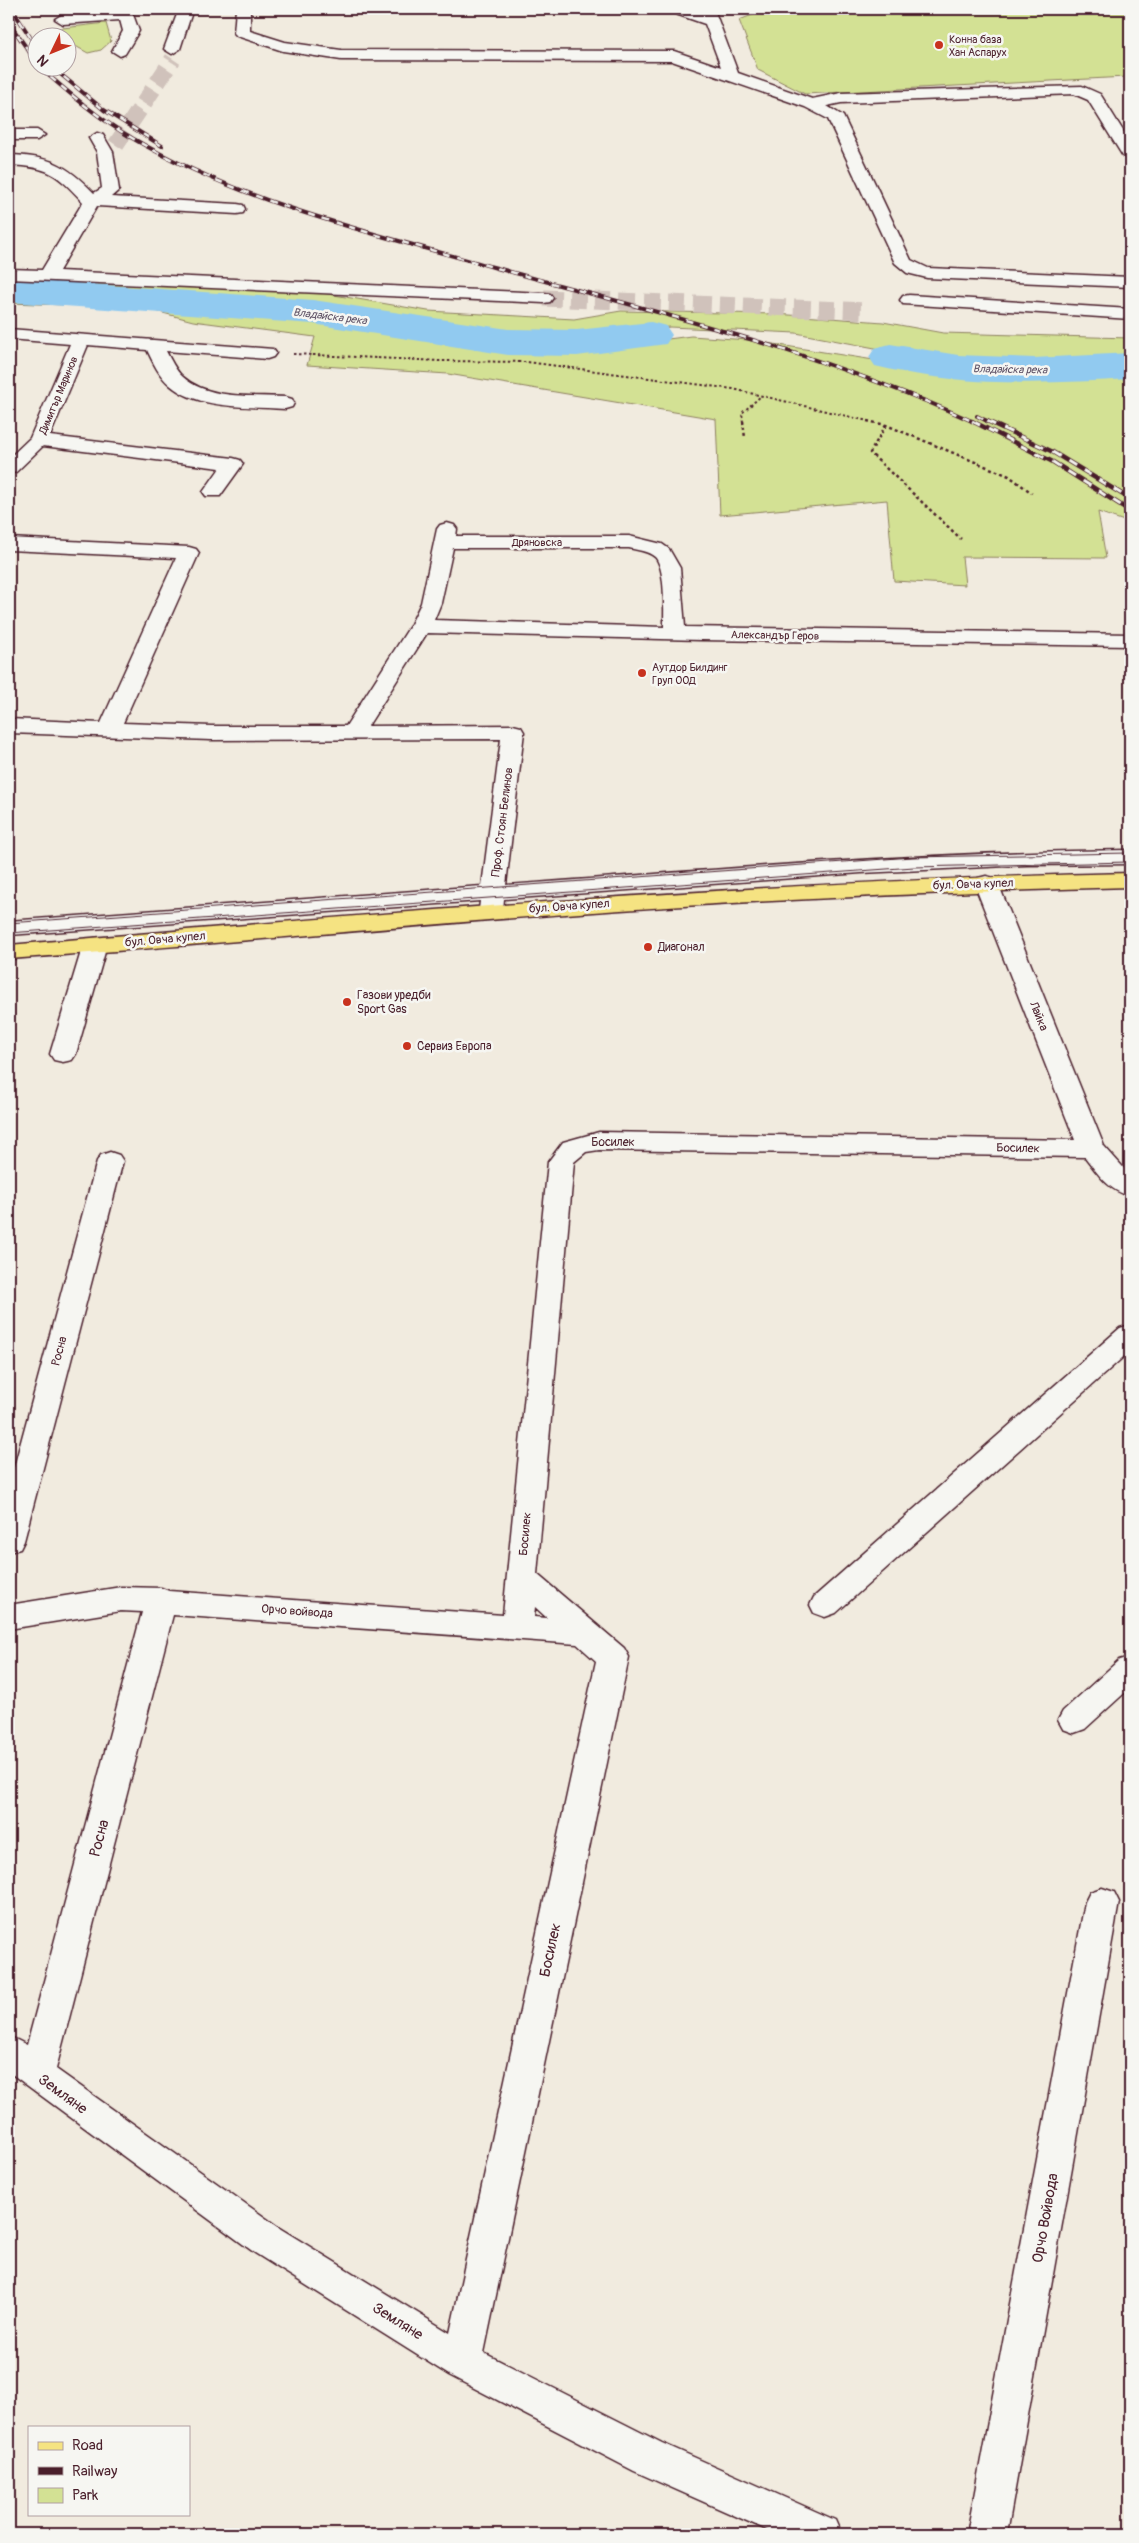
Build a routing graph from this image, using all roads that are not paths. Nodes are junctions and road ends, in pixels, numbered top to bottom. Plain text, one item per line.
1 (186, 9) edge
2 (243, 9) edge
3 (675, 9) edge
4 (125, 12) edge
5 (709, 15) edge
6 (63, 19) dead end
7 (120, 51) dead end
8 (155, 57) tunnel mouth
9 (732, 77) junction
10 (811, 104) junction
11 (9, 135) edge
12 (37, 136) dead end
13 (106, 145) tunnel mouth
14 (1130, 155) edge
15 (9, 160) edge
16 (92, 200) junction
17 (237, 209) dead end
18 (9, 274) edge
19 (48, 275) junction
20 (1130, 282) edge
21 (544, 298) tunnel mouth
22 (909, 300) dead end
23 (1130, 314) edge
24 (9, 334) edge
25 (81, 339) junction
26 (153, 344) junction
27 (267, 353) road end
28 (285, 402) dead end
29 (39, 440) junction
30 (9, 468) edge
31 (213, 492) dead end
32 (9, 544) edge
33 (420, 626) junction
34 (675, 633) junction
35 (1130, 640) edge
36 (9, 726) edge
37 (109, 729) junction
38 (353, 732) junction
39 (1130, 857) edge
40 (1130, 880) edge
41 (986, 883) junction
42 (492, 902) junction
43 (9, 928) edge
44 (95, 945) junction
45 (9, 952) edge
46 (63, 1054) dead end
47 (1092, 1149) junction
48 (110, 1161) dead end
49 (1130, 1187) edge
50 (1130, 1335) edge
51 (9, 1541) edge
52 (521, 1578) junction
53 (160, 1600) junction
54 (825, 1605) dead end
55 (9, 1616) edge
56 (518, 1628) junction
57 (586, 1633) junction
58 (1130, 1669) edge
59 (1074, 1720) dead end
60 (1102, 1902) dead end
61 (9, 2051) edge
62 (36, 2074) junction
63 (463, 2362) junction
64 (821, 2534) edge
65 (987, 2534) edge

1 - 8 street
2 - 9 street
3 - 5 street
4 - 6 street
4 - 7 street
5 - 9 street
9 - 10 street
10 - 14 street
10 - 20 street
11 - 12 street
13 - 16 street
15 - 16 street
16 - 17 street
16 - 19 street
18 - 19 street
19 - 21 street
22 - 23 street
24 - 25 street
25 - 26 street
25 - 29 street, Димитър Маринов
26 - 27 street
26 - 28 street
29 - 30 street, Димитър Маринов
29 - 31 street
32 - 37 street
33 - 34 street, Александър Геров
33 - 34 street, Дряновска
33 - 38 street
34 - 35 street, Александър Геров
36 - 37 street
37 - 38 street
38 - 42 street, Проф. Стоян Белинов
39 - 42 street
40 - 41 main road, бул. Овча купел
41 - 42 main road, бул. Овча купел
41 - 47 street, Лайка
42 - 43 street
42 - 44 main road, бул. Овча купел
44 - 45 main road, бул. Овча купел
44 - 46 street
47 - 49 street, Лайка
47 - 52 street, Босилек
48 - 51 street, Росна
50 - 54 street
52 - 56 street, Босилек
52 - 57 street, Босилек
53 - 55 street, Орчо войвода
53 - 56 street, Орчо войвода
53 - 62 street, Росна
56 - 57 street, Орчо войвода
57 - 63 street, Босилек
58 - 59 street
60 - 65 street, Орчо Войвода
61 - 62 street, Земляне
62 - 63 street, Земляне
63 - 64 street, Земляне

